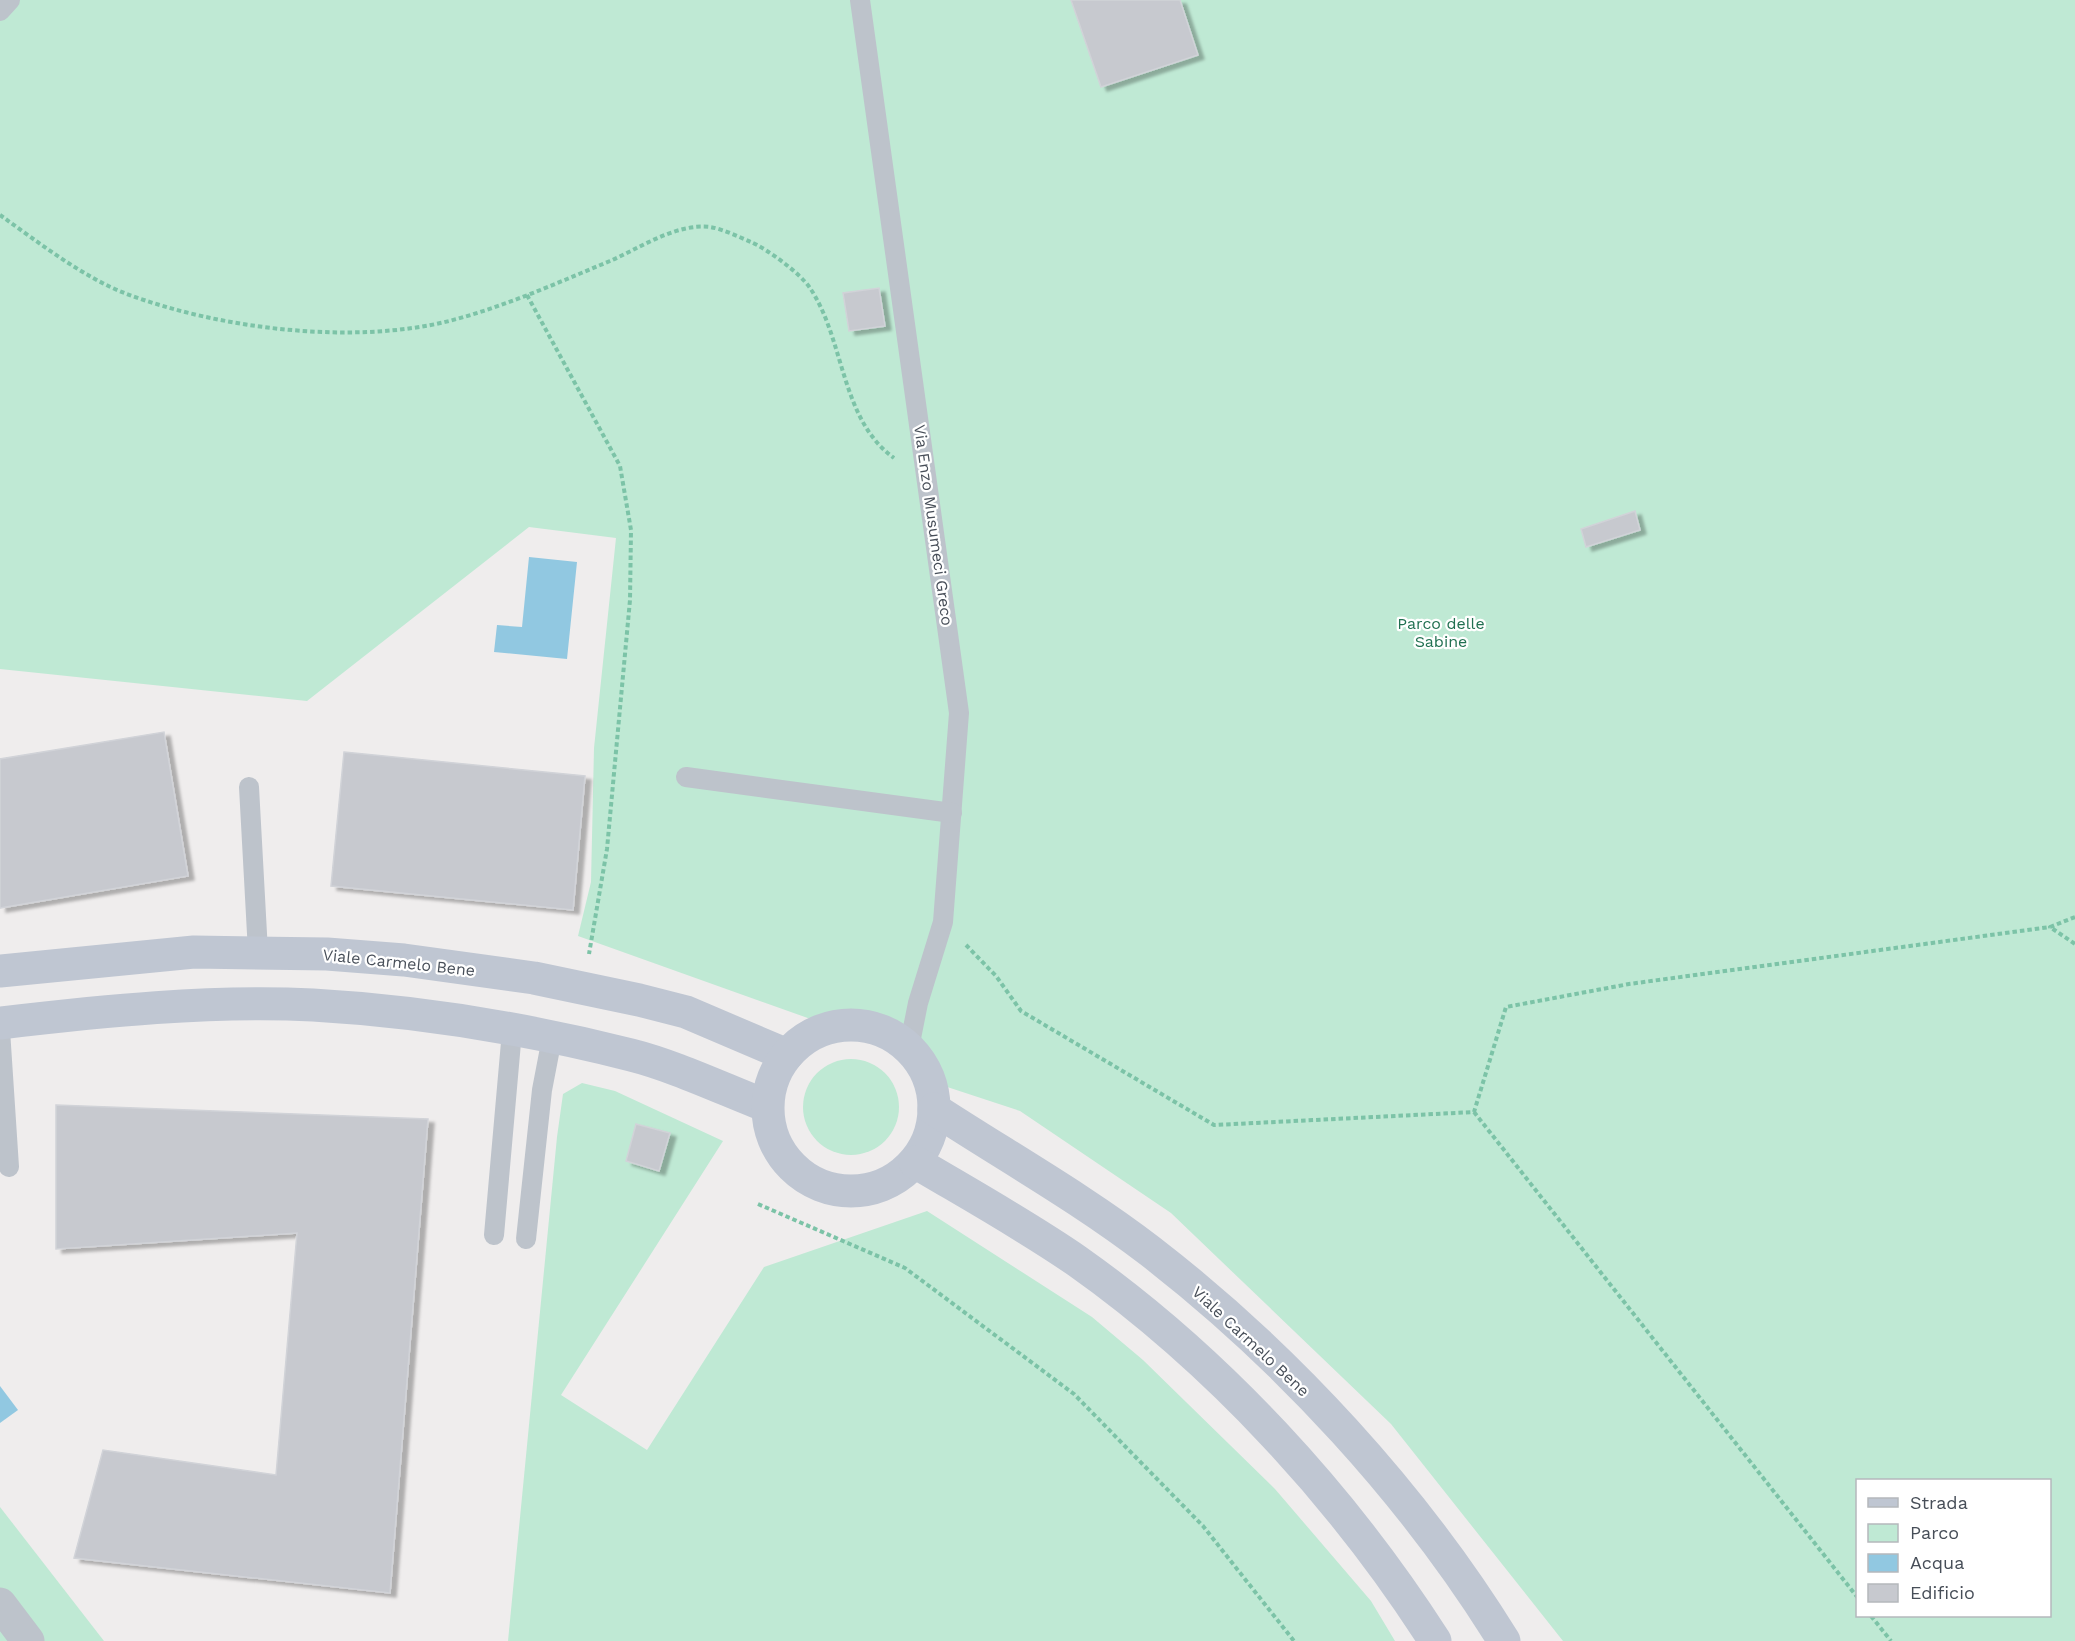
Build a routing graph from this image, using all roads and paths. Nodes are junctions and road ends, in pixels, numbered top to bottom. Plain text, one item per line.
1 (10, 0) edge
2 (860, 0) edge
3 (0, 11) edge
4 (0, 215) edge
5 (527, 295) junction
6 (926, 464) junction
7 (686, 777) dead end
8 (249, 787) dead end
9 (952, 813) junction
10 (2075, 917) edge
11 (943, 922) junction
12 (2050, 927) junction
13 (2075, 944) edge
14 (258, 952) junction
15 (0, 971) edge
16 (583, 987) junction
17 (0, 1023) edge
18 (0, 1030) edge
19 (512, 1031) junction
20 (552, 1038) junction
21 (909, 1048) junction
22 (787, 1055) junction
23 (767, 1106) junction
24 (934, 1109) junction
25 (1474, 1112) junction
26 (915, 1162) junction
27 (9, 1167) dead end
28 (758, 1204) dead end
29 (494, 1235) dead end
30 (526, 1239) dead end
31 (1856, 1597) edge
32 (0, 1604) edge
33 (1872, 1617) edge
34 (28, 1641) edge
35 (1294, 1641) edge
36 (1435, 1641) edge
37 (1504, 1641) edge
38 (1891, 1641) edge

1 - 3 lane
2 - 6 lane, Via Enzo Musumeci Greco
4 - 5 path
5 - 6 path
5 - 16 path
6 - 9 lane, Via Enzo Musumeci Greco
7 - 9 lane
8 - 14 lane
9 - 11 lane, Via Enzo Musumeci Greco
10 - 12 path
11 - 21 lane, Via Enzo Musumeci Greco
11 - 25 path
12 - 13 path
12 - 25 path
14 - 15 street, Viale Carmelo Bene
14 - 16 street, Viale Carmelo Bene
16 - 22 street, Viale Carmelo Bene
17 - 19 street
18 - 27 lane
19 - 20 street
19 - 29 lane
20 - 23 street
20 - 30 lane
21 - 22 street
21 - 24 street
22 - 23 street
23 - 26 street
24 - 26 street
24 - 37 street, Viale Carmelo Bene
25 - 31 path
26 - 36 street
28 - 35 path
32 - 34 street
33 - 38 path

